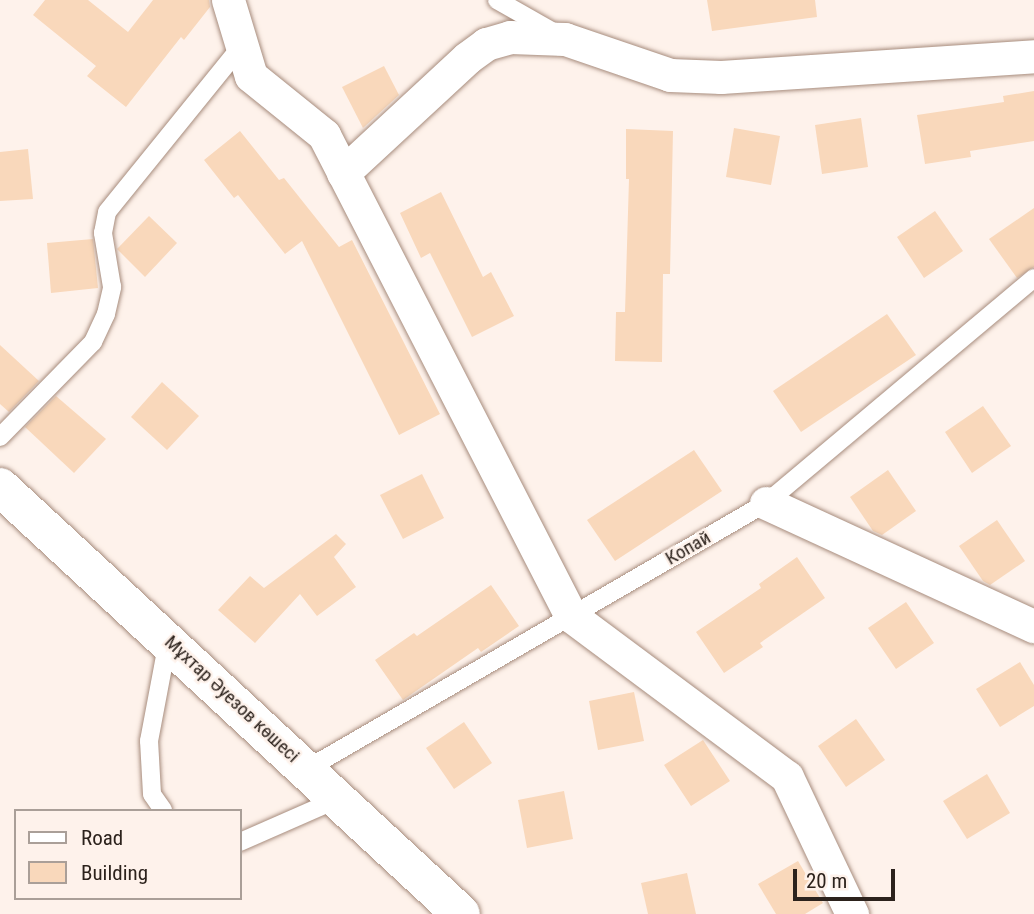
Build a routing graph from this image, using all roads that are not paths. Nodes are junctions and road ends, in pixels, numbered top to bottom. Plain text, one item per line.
1 (228, 0) edge
2 (497, 0) edge
3 (565, 38) junction
4 (242, 45) junction
5 (1034, 56) edge
6 (343, 173) junction
7 (1034, 278) edge
8 (0, 437) edge
9 (0, 487) edge
10 (765, 503) junction
11 (571, 616) junction
12 (1034, 626) edge
13 (168, 640) junction
14 (307, 769) junction
15 (338, 799) junction
16 (162, 809) edge
17 (242, 841) edge
18 (461, 914) edge
19 (852, 914) edge

1 - 4 street
2 - 3 lane
3 - 5 street
3 - 6 street
4 - 6 street
4 - 8 lane
6 - 11 street
7 - 10 lane, Копай
9 - 13 street, Мұхтар Әуезов көшесі
10 - 11 lane, Копай
10 - 12 street
11 - 14 lane, Копай
11 - 19 street
13 - 14 street, Мұхтар Әуезов көшесі
13 - 16 lane
14 - 15 street, Мұхтар Әуезов көшесі
15 - 17 lane
15 - 18 street, Мұхтар Әуезов көшесі

